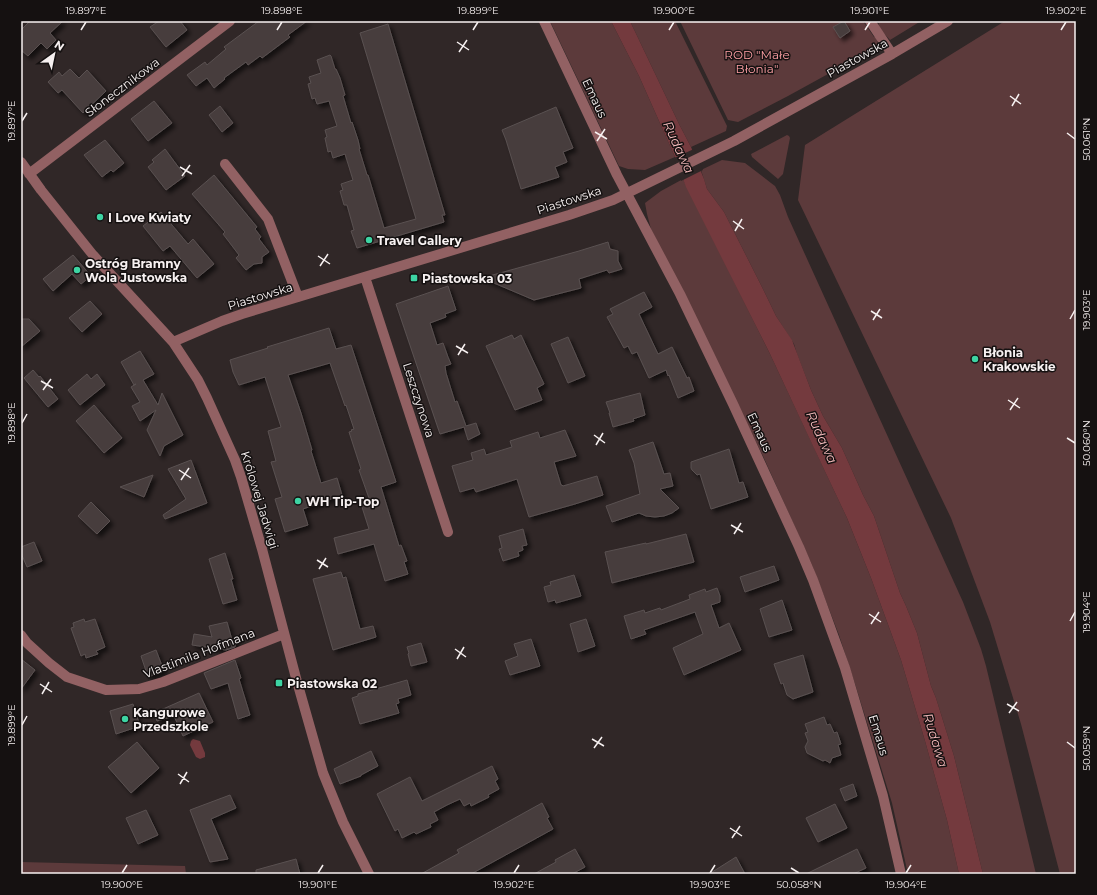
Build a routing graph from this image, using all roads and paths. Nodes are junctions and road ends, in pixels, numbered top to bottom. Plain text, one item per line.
1 (230, 21) edge
2 (544, 21) edge
3 (870, 21) edge
4 (948, 21) edge
5 (892, 54) junction
6 (21, 162) edge
7 (225, 164) dead end
8 (30, 174) junction
9 (627, 193) junction
10 (365, 277) junction
11 (298, 298) junction
12 (173, 342) junction
13 (448, 532) dead end
14 (284, 634) junction
15 (21, 635) edge
16 (369, 874) edge
17 (901, 874) edge

1 - 8 street, Słonecznikowa
2 - 9 street, Emaus
3 - 5 street
4 - 5 street, Piastowska
5 - 9 street, Piastowska
6 - 8 street, Królowej Jadwigi
7 - 11 street
8 - 12 street, Królowej Jadwigi
9 - 10 street, Piastowska
9 - 17 street, Emaus
10 - 11 street, Piastowska
10 - 13 street, Leszczynowa
11 - 12 street, Piastowska
12 - 14 street, Królowej Jadwigi
14 - 15 street, Vlastimila Hofmana
14 - 16 street, Królowej Jadwigi

